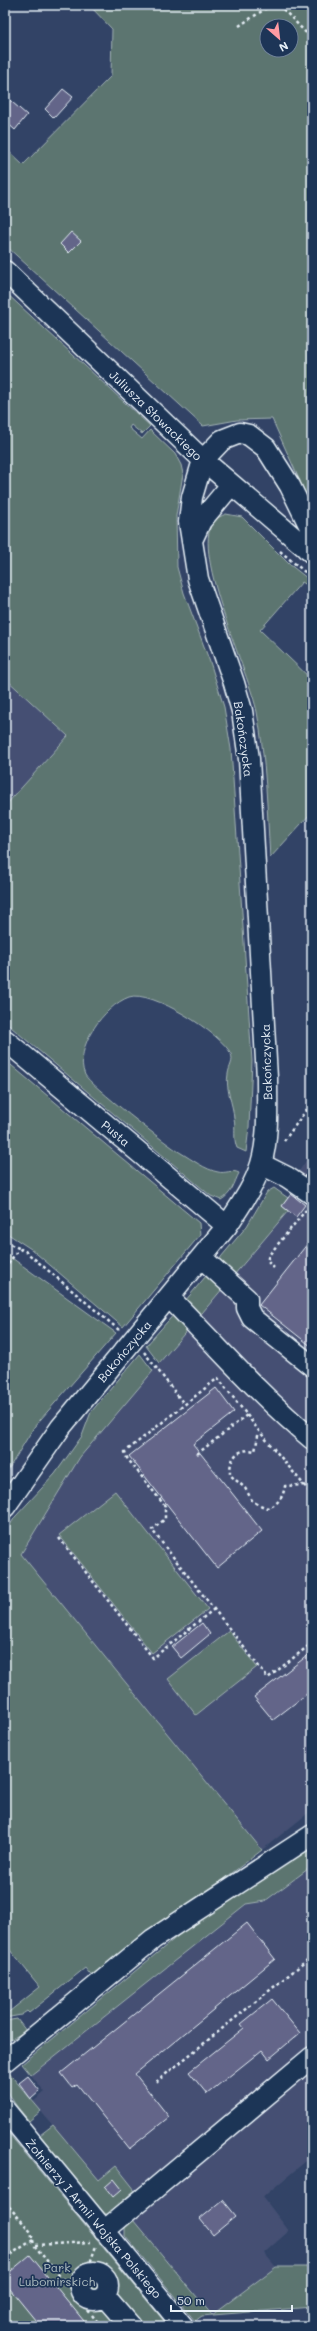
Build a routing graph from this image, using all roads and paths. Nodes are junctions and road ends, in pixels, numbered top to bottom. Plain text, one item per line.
1 (271, 5) edge
2 (279, 5) edge
3 (239, 26) dead end
4 (312, 39) edge
5 (5, 271) edge
6 (203, 460) junction
7 (231, 485) junction
8 (193, 538) junction
9 (309, 551) edge
10 (5, 1040) edge
11 (312, 1102) edge
12 (268, 1167) junction
13 (310, 1201) edge
14 (227, 1226) junction
15 (5, 1242) edge
16 (21, 1249) junction
17 (202, 1258) junction
18 (274, 1268) dead end
19 (5, 1270) edge
20 (169, 1297) junction
21 (132, 1341) junction
22 (312, 1366) edge
23 (247, 1415) junction
24 (259, 1430) junction
25 (312, 1439) edge
26 (197, 1454) dead end
27 (304, 1485) junction
28 (312, 1495) edge
29 (5, 1507) edge
30 (59, 1538) dead end
31 (214, 1609) junction
32 (312, 1643) edge
33 (312, 1835) edge
34 (310, 1957) dead end
35 (312, 2057) edge
36 (5, 2061) edge
37 (156, 2082) dead end
38 (5, 2110) edge
39 (5, 2202) edge
40 (104, 2231) junction
41 (33, 2240) junction
42 (34, 2245) junction
43 (5, 2258) edge
44 (90, 2273) joint
45 (101, 2326) edge
46 (131, 2326) edge
47 (184, 2326) edge

1 - 3 path
2 - 4 path
5 - 6 street, Juliusza Słowackiego
6 - 7 street, Juliusza Słowackiego
6 - 8 street, Bakończycka
6 - 9 street
7 - 8 street
7 - 9 street, Juliusza Słowackiego
8 - 12 street, Bakończycka
10 - 14 street, Pusta
11 - 12 path
12 - 13 street
12 - 14 street, Bakończycka
13 - 18 path
14 - 17 street, Bakończycka
15 - 16 path
16 - 19 path
16 - 21 path
17 - 20 street, Bakończycka
17 - 22 street
20 - 21 street, Bakończycka
20 - 25 street
21 - 29 street, Bakończycka
23 - 24 path
23 - 26 path
23 - 31 path
24 - 27 path
24 - 27 path
27 - 28 path
30 - 31 path
31 - 32 path
33 - 36 street
34 - 37 path
35 - 40 street
38 - 40 street, Żołnierzy I Armii Wojska Polskiego
39 - 41 path
40 - 47 street, Żołnierzy I Armii Wojska Polskiego
41 - 42 path
41 - 43 path
42 - 44 path
42 - 45 path
44 - 46 street

